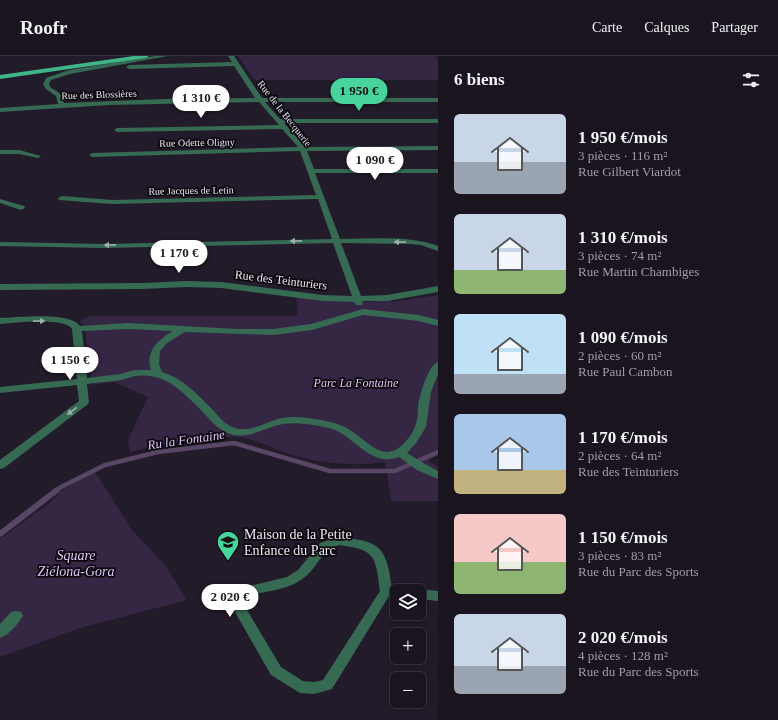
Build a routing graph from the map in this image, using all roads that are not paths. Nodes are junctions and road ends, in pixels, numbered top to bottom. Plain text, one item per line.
1 (120, 56) edge
2 (146, 56) edge
3 (165, 56) edge
4 (231, 56) edge
5 (237, 64) junction
6 (128, 67) dead end
7 (0, 73) edge
8 (0, 77) edge
9 (260, 100) junction
10 (438, 100) edge
11 (61, 105) junction
12 (0, 110) edge
13 (438, 121) edge
14 (282, 124) junction
15 (117, 130) dead end
16 (438, 148) edge
17 (303, 150) junction
18 (0, 152) edge
19 (92, 155) dead end
20 (38, 156) dead end
21 (312, 172) junction
22 (438, 172) edge
23 (320, 196) junction
24 (62, 198) dead end
25 (0, 201) edge
26 (22, 208) dead end
27 (335, 241) junction
28 (0, 244) edge
29 (438, 249) edge
30 (0, 287) edge
31 (438, 289) edge
32 (356, 299) junction
33 (363, 312) junction
34 (0, 321) edge
35 (438, 323) edge
36 (78, 329) junction
37 (183, 329) junction
38 (438, 365) edge
39 (157, 372) junction
40 (81, 382) junction
41 (0, 390) edge
42 (403, 454) junction
43 (0, 465) edge
44 (438, 475) edge
45 (392, 591) edge
46 (426, 595) edge
47 (438, 596) edge
48 (16, 616) dead end
49 (0, 633) edge

1 - 7 main road
2 - 8 main road
3 - 11 street
4 - 5 street, Rue de la Becquerie
5 - 6 street
5 - 9 street, Rue de la Becquerie
9 - 10 street, Rue des Blossières
9 - 11 street, Rue des Blossières
9 - 14 street, Rue de la Becquerie
11 - 12 street, Rue des Blossières
13 - 14 street
14 - 15 street
14 - 17 street, Rue de la Becquerie
16 - 17 street, Rue Odette Oligny
17 - 19 street, Rue Odette Oligny
17 - 21 street, Rue de la Becquerie
18 - 20 street
21 - 22 street
21 - 23 street, Rue de la Becquerie
23 - 24 street, Rue Jacques de Letin
23 - 27 street, Rue de la Becquerie
25 - 26 street
27 -> 28 street
29 -> 27 street
27 - 32 street, Rue de la Becquerie
30 - 32 street, Rue des Teinturiers
31 - 32 street, Rue des Teinturiers
32 - 33 street, Rue de la Becquerie
33 - 35 street
33 - 37 street
34 -> 36 street
36 - 37 street
36 - 40 street
37 - 39 street
38 - 42 street
39 - 40 street
39 - 42 street
40 - 41 street
40 -> 43 street
42 - 44 street
45 - 45 street
46 - 47 street
48 - 49 street

